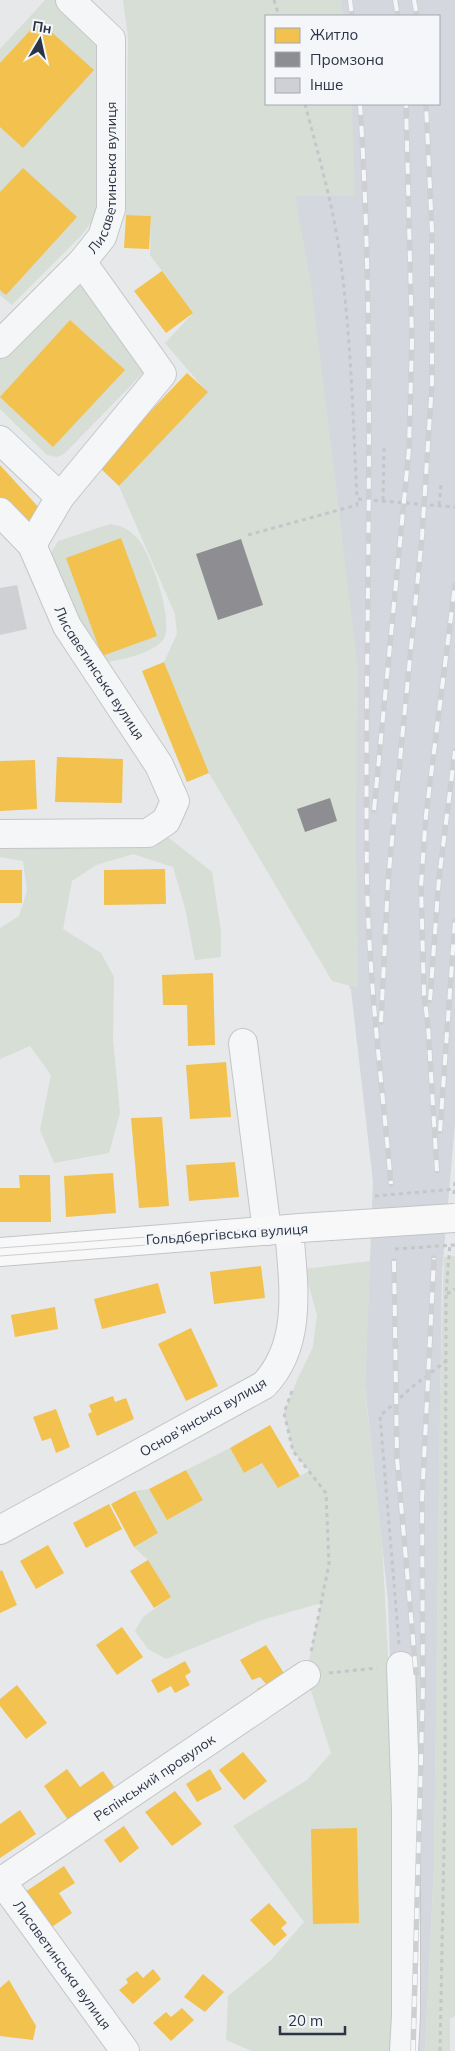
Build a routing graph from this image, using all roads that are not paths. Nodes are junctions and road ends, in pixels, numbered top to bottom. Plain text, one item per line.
1 (70, 0) edge
2 (82, 262) junction
3 (0, 344) edge
4 (0, 440) edge
5 (60, 497) junction
6 (0, 512) edge
7 (32, 544) junction
8 (0, 834) edge
9 (243, 1043) dead end
10 (453, 1218) edge
11 (285, 1230) junction
12 (0, 1252) edge
13 (0, 1530) edge
14 (401, 1666) road end
15 (306, 1675) road end
16 (1, 1880) edge
17 (125, 2051) edge
18 (404, 2051) edge

1 - 2 street, Лисаветинська вулиця
2 - 3 street
2 - 5 street, Лисаветинська вулиця
4 - 5 street
5 - 7 street
6 - 7 street, Лисаветинська вулиця
7 - 8 street, Лисаветинська вулиця
9 - 11 street, Основ’янська вулиця
10 - 11 main road, Гольдбергівська вулиця, bridge
11 - 12 main road, Гольдбергівська вулиця
11 - 13 street, Основ’янська вулиця
14 - 18 street
15 - 16 street, Рєпінський провулок
16 - 17 street, Лисаветинська вулиця

